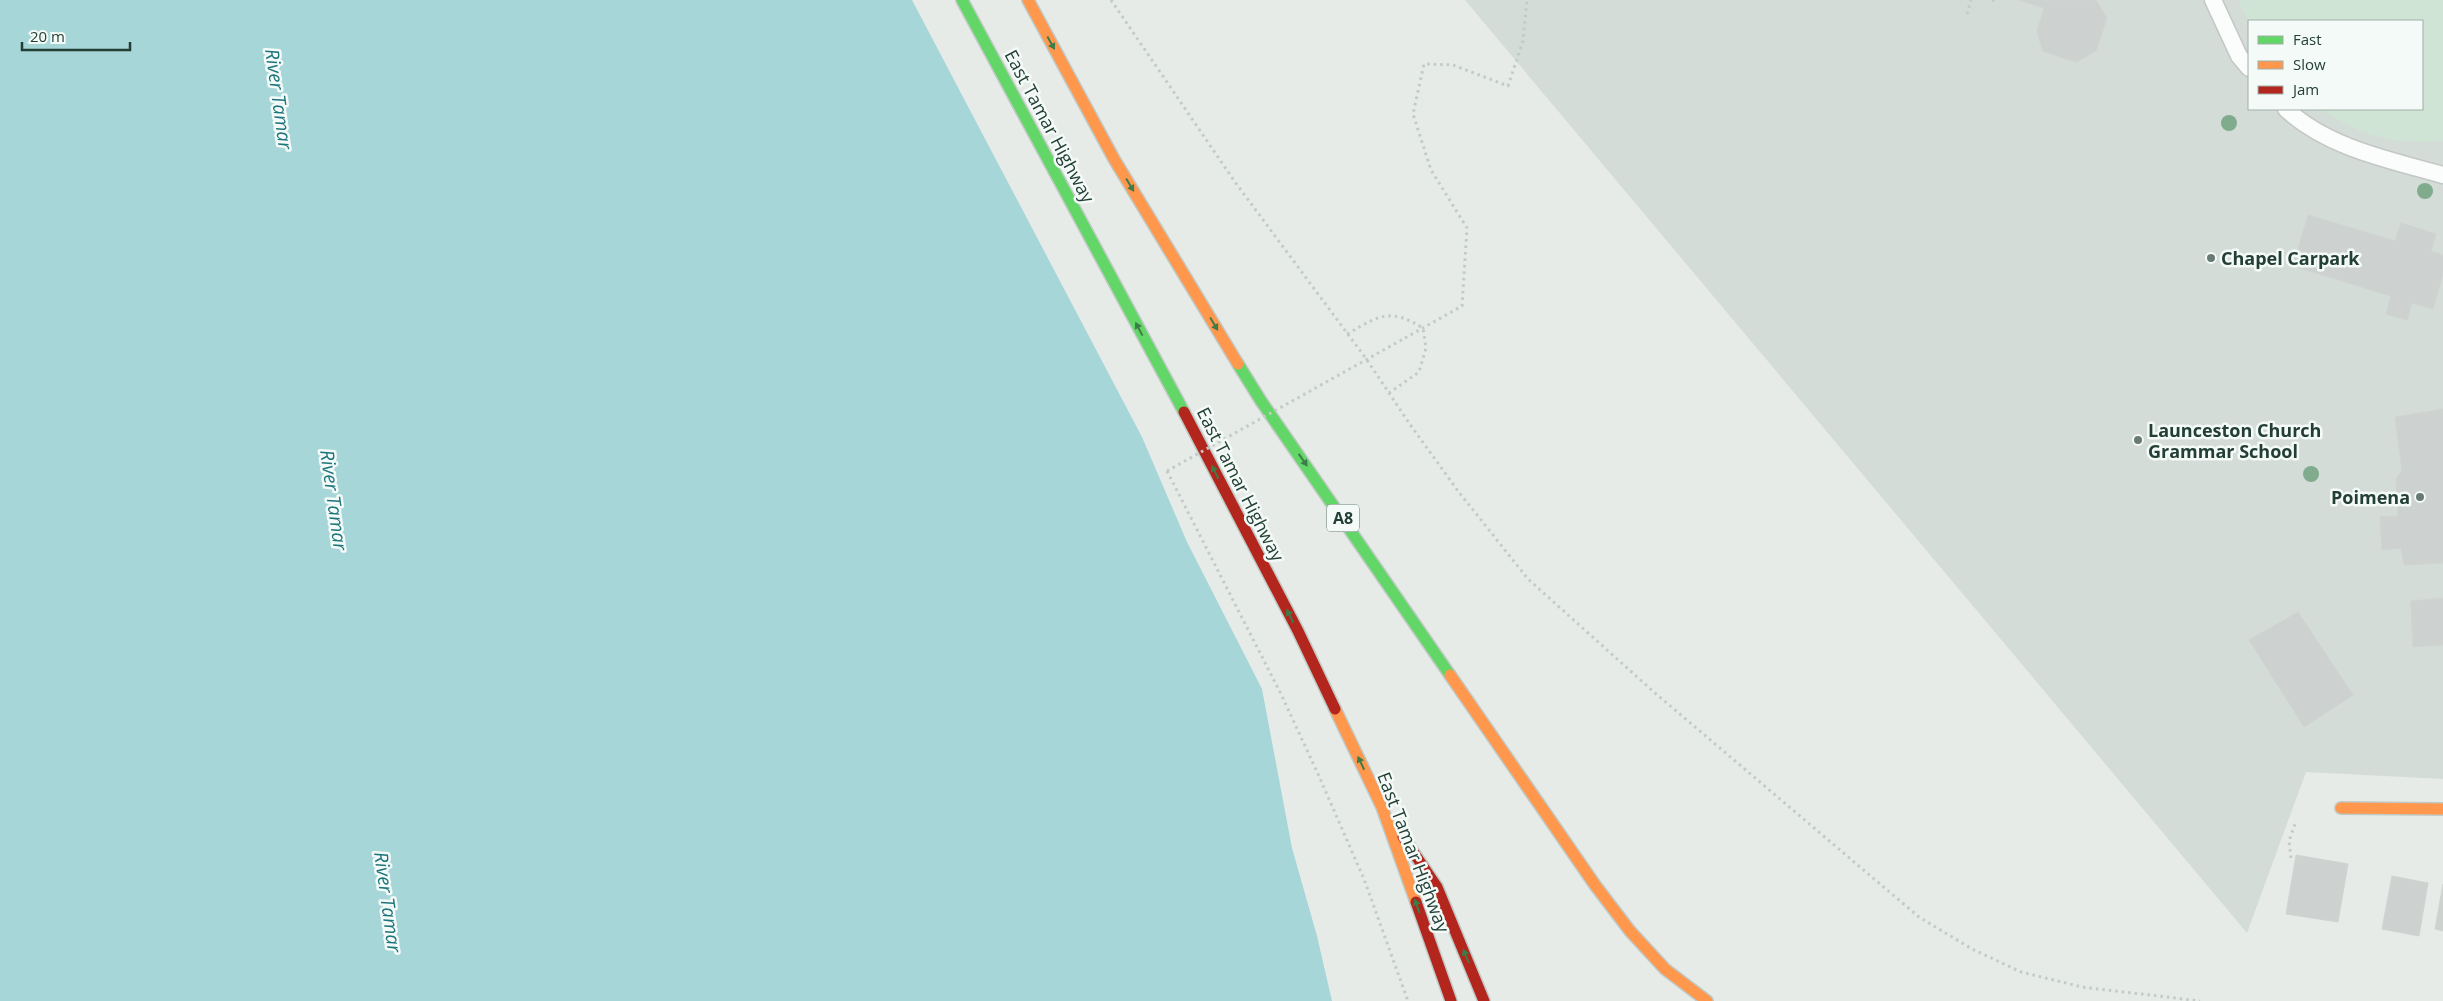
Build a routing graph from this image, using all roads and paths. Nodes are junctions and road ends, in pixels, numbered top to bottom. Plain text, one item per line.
1 (962, 0) edge
2 (1028, 0) edge
3 (1111, 0) edge
4 (1526, 0) edge
5 (1970, 0) edge
6 (2213, 0) edge
7 (1967, 14) dead end
8 (2248, 67) edge
9 (2288, 110) edge
10 (2443, 175) edge
11 (1423, 328) junction
12 (1347, 334) junction
13 (1389, 393) junction
14 (1382, 806) junction
15 (2341, 808) dead end
16 (2443, 809) edge
17 (2295, 824) dead end
18 (2290, 858) dead end
19 (2170, 999) edge
20 (1408, 1001) edge
21 (1450, 1001) edge
22 (1484, 1001) edge
23 (1707, 1001) edge
24 (2200, 1001) edge

14 -> 1 main road, East Tamar Highway
2 -> 23 main road, A8
3 - 12 path
4 - 11 path
5 - 7 path
6 - 8 lane
9 - 10 lane
11 - 12 path
11 - 13 path
11 - 20 path, bridge
12 - 13 path
13 - 19 path
21 -> 14 main road, East Tamar Highway
22 -> 14 main road
15 - 16 main road
17 - 18 path
19 - 24 path

